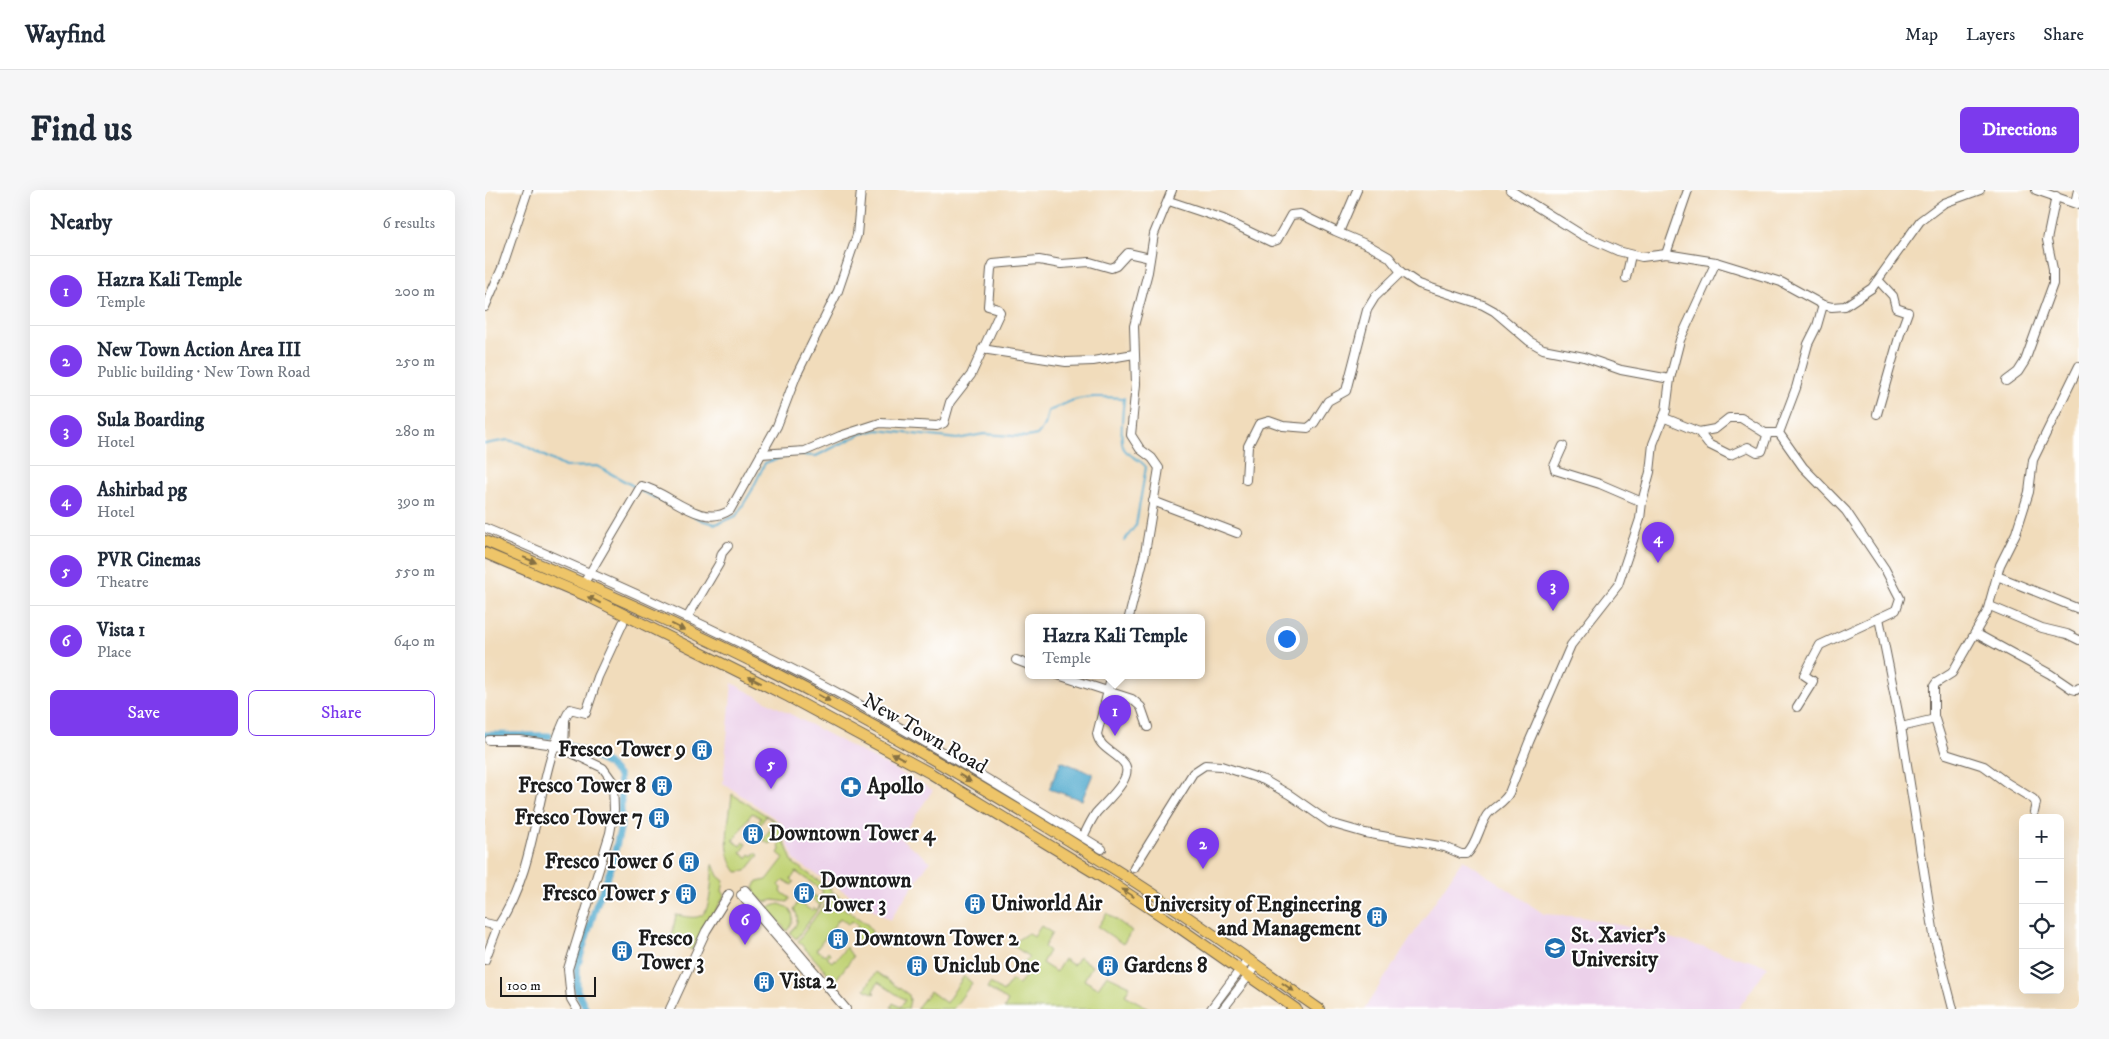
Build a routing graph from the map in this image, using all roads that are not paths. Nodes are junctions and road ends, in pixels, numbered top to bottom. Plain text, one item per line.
1 (528, 190) edge
2 (861, 190) edge
3 (1172, 190) edge
4 (1357, 190) edge
5 (1510, 190) edge
6 (1688, 190) edge
7 (1980, 190) edge
8 (2037, 190) edge
9 (2078, 190) edge
10 (2056, 196) junction
11 (1169, 201) junction
12 (2077, 204) edge
13 (1339, 232) junction
14 (1666, 254) junction
15 (1631, 255) junction
16 (1149, 258) junction
17 (1717, 262) junction
18 (1401, 272) junction
19 (1626, 278) dead end
20 (1879, 281) junction
21 (1823, 306) junction
22 (485, 307) edge
23 (982, 349) junction
24 (1134, 354) junction
25 (2079, 366) edge
26 (1670, 380) junction
27 (2005, 381) dead end
28 (1877, 414) dead end
29 (1665, 418) junction
30 (1699, 432) junction
31 (1768, 433) junction
32 (1779, 433) junction
33 (1563, 446) dead end
34 (761, 454) junction
35 (1246, 480) dead end
36 (1153, 502) junction
37 (1642, 502) junction
38 (485, 528) edge
39 (1237, 533) dead end
40 (485, 541) edge
41 (728, 546) dead end
42 (485, 553) edge
43 (590, 572) junction
44 (1997, 576) junction
45 (584, 583) junction
46 (1989, 606) junction
47 (2079, 609) edge
48 (1130, 614) edge
49 (687, 618) junction
50 (1879, 618) junction
51 (623, 623) dead end
52 (1975, 633) junction
53 (2079, 640) edge
54 (1015, 660) dead end
55 (1025, 664) edge
56 (1070, 679) edge
57 (1111, 679) edge
58 (2079, 688) edge
59 (1108, 692) junction
60 (1797, 707) dead end
61 (1935, 719) junction
62 (565, 720) junction
63 (1148, 727) dead end
64 (1901, 727) junction
65 (489, 740) dead end
66 (555, 745) junction
67 (564, 750) junction
68 (2033, 812) dead end
69 (1083, 837) junction
70 (1102, 849) dead end
71 (1134, 868) dead end
72 (743, 892) dead end
73 (485, 923) edge
74 (497, 926) junction
75 (781, 937) junction
76 (485, 960) edge
77 (1252, 962) junction
78 (1244, 973) junction
79 (577, 1009) edge
80 (670, 1009) edge
81 (674, 1009) edge
82 (840, 1009) edge
83 (846, 1009) edge
84 (1211, 1009) edge
85 (1223, 1009) edge
86 (1296, 1009) edge
87 (1319, 1009) edge
88 (1953, 1009) edge

1 - 22 street
2 - 34 street
3 - 11 street
4 - 13 street
5 - 15 street
6 - 14 street
7 - 20 street
8 - 10 street
9 - 12 street
10 - 12 street
10 - 27 street
11 - 13 street
11 - 16 street
13 - 18 street
14 - 15 street
14 - 17 street
15 - 19 street
16 - 23 street
16 - 24 street
17 - 21 street
17 - 26 street
18 - 26 street
18 - 35 street
20 - 21 street
20 - 28 street
21 - 32 street
23 - 24 street
23 - 34 street
24 - 36 street
25 - 44 street
26 - 29 street
29 - 30 street
29 - 37 street
30 - 31 street
30 - 31 street
31 - 32 street
32 - 50 street
33 - 37 street
34 - 43 street
36 - 39 street
36 - 48 street
37 - 71 street
38 - 43 street
40 -> 45 main road, New Town Road
41 - 49 street
78 -> 42 main road, New Town Road
43 - 45 street
43 - 49 street
44 - 46 street
44 - 47 street
45 -> 77 main road, New Town Road
46 - 52 street
46 - 53 street
49 - 69 street
50 - 60 street
50 - 64 street
51 - 62 street
52 - 58 street
52 - 61 street
54 - 55 street
56 - 59 street
57 - 59 street
59 - 63 street
59 - 69 street
61 - 64 street
61 - 68 street
62 - 66 street
62 - 67 street
64 - 88 street
65 - 66 street
66 - 67 street
66 - 74 street
67 - 79 street
69 - 70 street
72 - 75 street
73 - 74 street
74 - 76 street
75 - 82 street
75 - 83 street
77 - 78 street
77 -> 87 main road, New Town Road
78 - 84 street
78 - 85 street
78 - 86 main road, New Town Road
80 - 81 street

